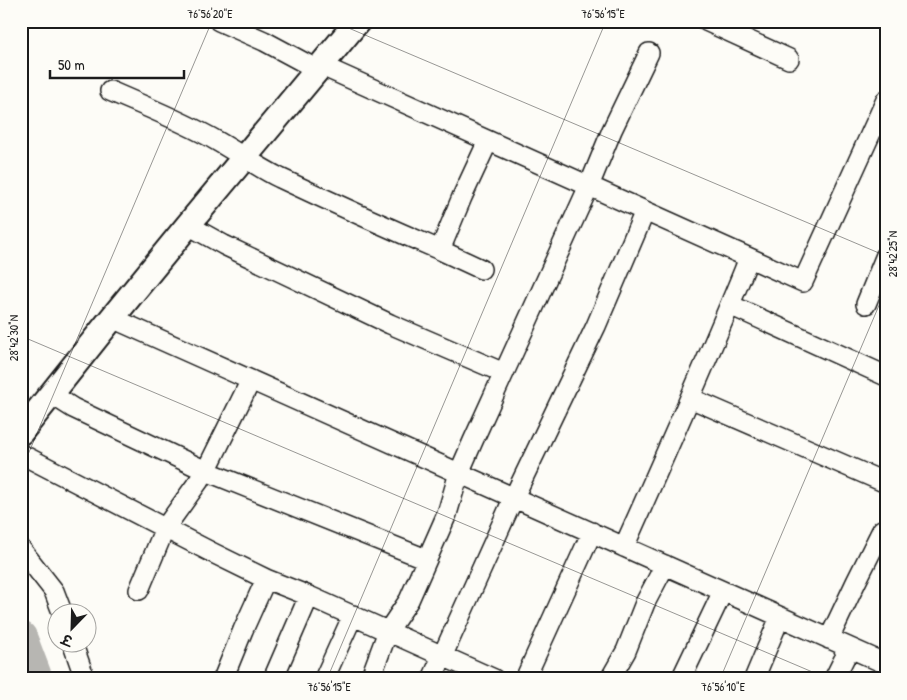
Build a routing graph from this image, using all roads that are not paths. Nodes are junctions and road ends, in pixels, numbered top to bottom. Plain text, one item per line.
1 (219, 21) edge
2 (358, 21) edge
3 (706, 21) edge
4 (649, 53) dead end
5 (789, 59) dead end
6 (320, 68) junction
7 (110, 91) dead end
8 (886, 100) edge
9 (880, 126) edge
10 (488, 141) junction
11 (244, 158) junction
12 (588, 186) junction
13 (645, 211) junction
14 (188, 225) junction
15 (440, 250) junction
16 (886, 255) edge
17 (749, 258) junction
18 (481, 269) dead end
19 (866, 304) dead end
20 (730, 305) junction
21 (112, 318) junction
22 (504, 373) junction
23 (886, 376) edge
24 (251, 380) junction
25 (51, 394) junction
26 (690, 398) junction
27 (21, 432) edge
28 (21, 454) edge
29 (206, 471) junction
30 (459, 473) junction
31 (886, 484) edge
32 (514, 497) junction
33 (165, 528) junction
34 (885, 528) edge
35 (592, 532) junction
36 (624, 547) junction
37 (21, 549) edge
38 (426, 560) junction
39 (665, 565) junction
40 (266, 579) junction
41 (139, 590) dead end
42 (723, 591) junction
43 (309, 596) junction
44 (58, 602) edge
45 (353, 615) junction
46 (780, 617) junction
47 (388, 631) junction
48 (836, 643) junction
49 (76, 652) edge
50 (442, 655) junction
51 (886, 664) edge
52 (85, 679) edge
53 (224, 679) edge
54 (273, 679) edge
55 (324, 679) edge
56 (370, 679) edge
57 (432, 679) edge
58 (494, 679) edge
59 (526, 679) edge
60 (610, 679) edge
61 (681, 679) edge
62 (754, 679) edge
63 (834, 679) edge

1 - 6 street
2 - 6 main road
3 - 5 street
4 - 12 street
6 - 10 street
6 - 11 main road
7 - 11 street
8 - 9 street
9 - 17 street
10 - 12 street
10 - 15 street
11 - 14 main road
11 - 15 street
12 - 13 street
12 - 22 street
13 - 17 street
13 - 32 street
14 - 21 main road
14 - 22 street
15 - 18 street
16 - 19 street
17 - 20 street
20 - 23 street
20 - 26 street
21 - 24 street
21 - 25 main road
22 - 30 street
24 - 29 street
24 - 30 street
25 - 27 main road
25 - 29 street
26 - 31 street
26 - 36 street
28 - 33 street
29 - 33 street
29 - 38 street
30 - 32 street
30 - 38 street
32 - 35 street
32 - 50 street
33 - 40 street
33 - 41 street
34 - 48 street
35 - 36 street
35 - 59 street
36 - 39 street
37 - 44 street
38 - 47 street
39 - 42 street
39 - 60 street
40 - 43 street
40 - 53 street
42 - 46 street
42 - 61 street
43 - 45 street
43 - 54 street
45 - 47 street
45 - 55 street
46 - 48 street
46 - 62 street
47 - 50 street
47 - 56 street
48 - 51 street
48 - 63 street
49 - 52 street
50 - 57 street
50 - 58 street

